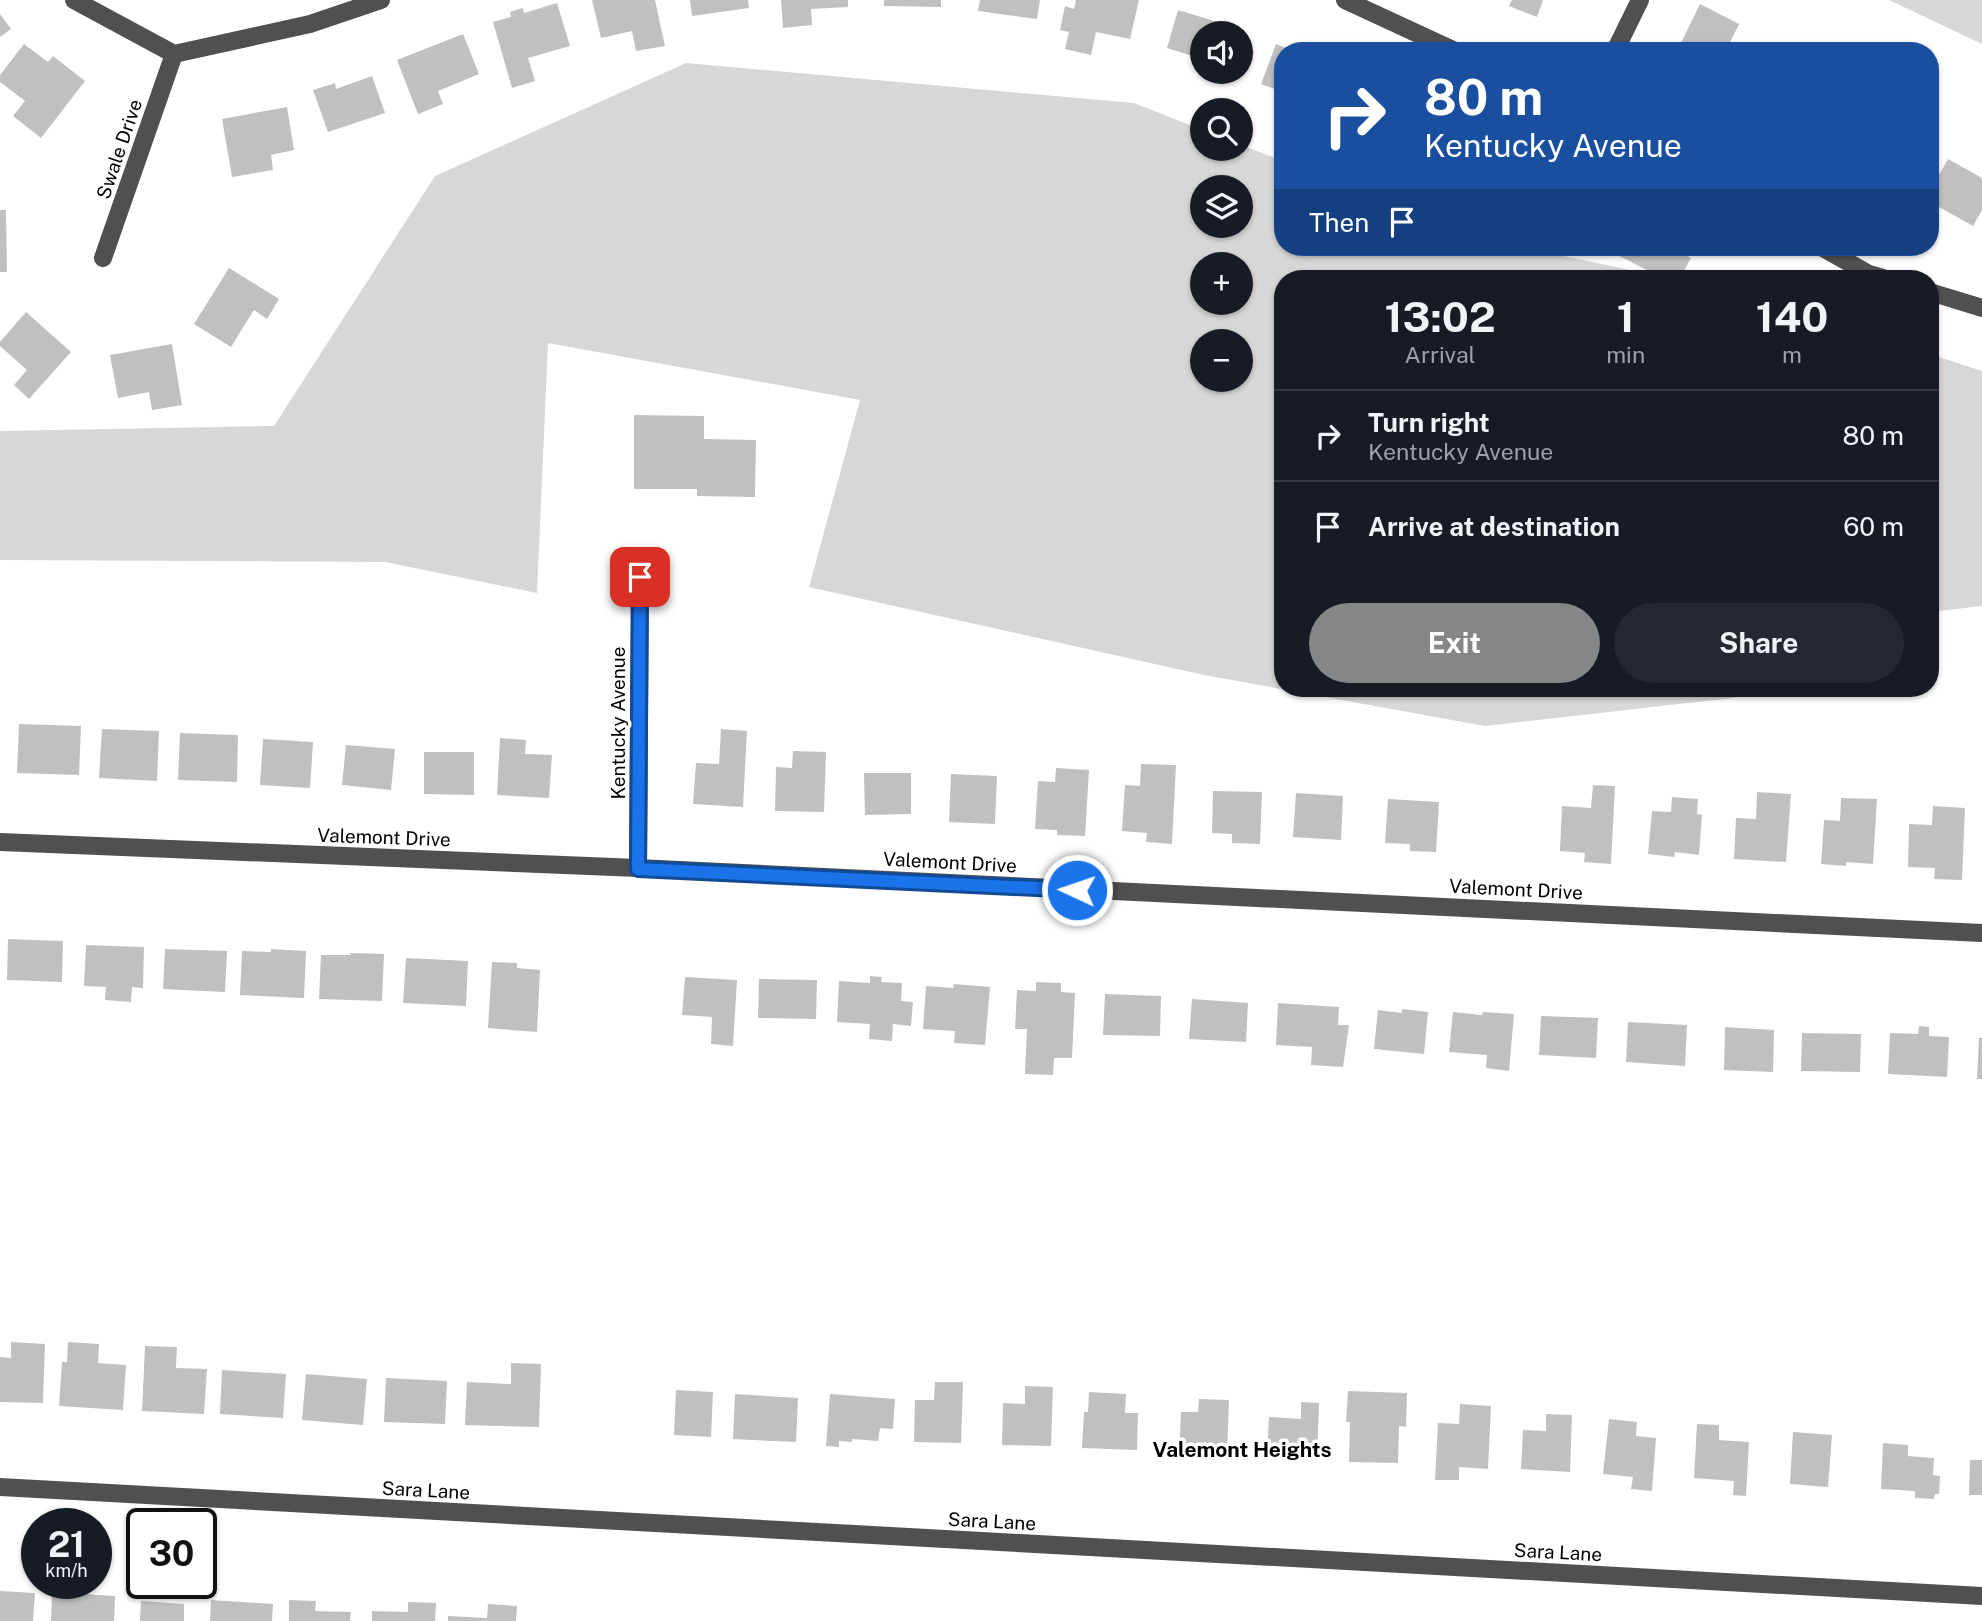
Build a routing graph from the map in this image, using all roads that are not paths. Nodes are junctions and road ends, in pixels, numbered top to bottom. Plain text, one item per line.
1 (74, 0) edge
2 (381, 0) edge
3 (1345, 0) edge
4 (1640, 0) edge
5 (1436, 42) edge
6 (1619, 42) edge
7 (174, 54) junction
8 (1837, 256) edge
9 (103, 258) dead end
10 (1862, 270) edge
11 (1939, 295) edge
12 (1982, 308) edge
13 (640, 577) dead end
14 (0, 842) edge
15 (638, 869) junction
16 (1982, 933) edge
17 (0, 1488) edge
18 (1982, 1596) edge

1 - 7 street
2 - 7 street
3 - 5 street
4 - 6 street
7 - 9 street, Swale Drive
8 - 10 street
11 - 12 street
13 - 15 street, Kentucky Avenue
14 - 15 street, Valemont Drive
15 - 16 street, Valemont Drive
17 - 18 street, Sara Lane

